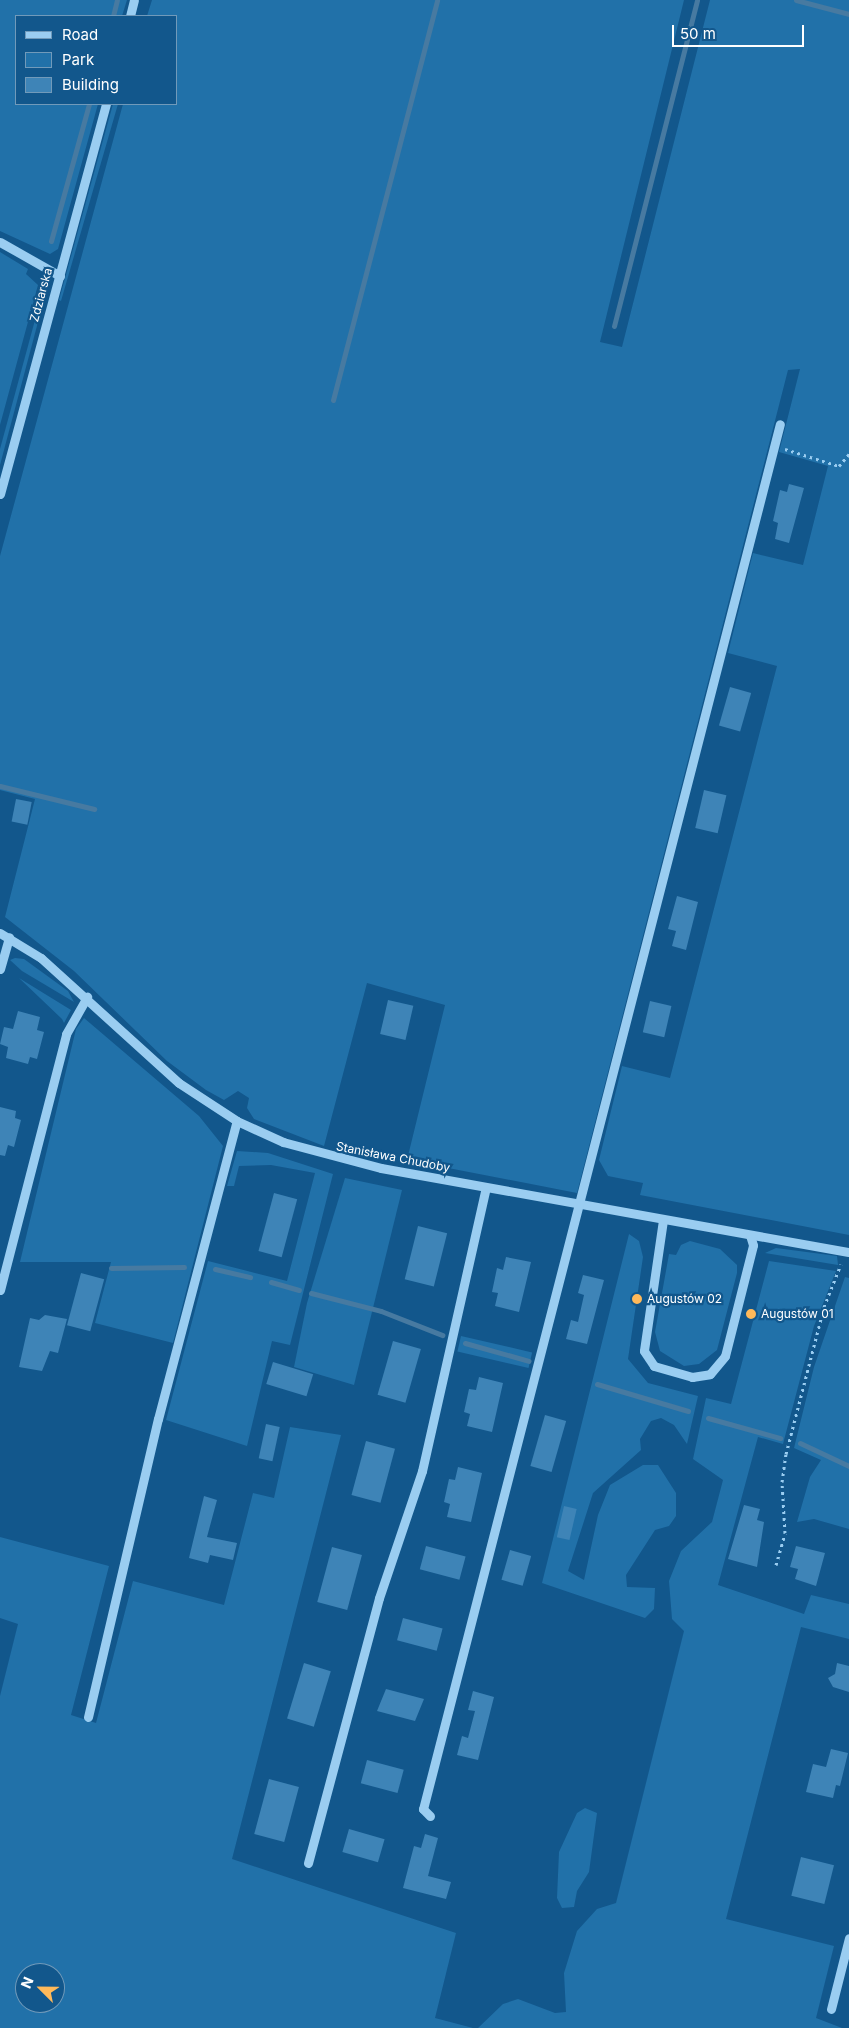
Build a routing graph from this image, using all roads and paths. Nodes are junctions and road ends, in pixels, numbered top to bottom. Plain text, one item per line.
1 (134, 0) edge
2 (130, 15) edge
3 (106, 105) edge
4 (0, 242) edge
5 (60, 276) junction
6 (780, 424) dead end
7 (775, 446) junction
8 (849, 454) edge
9 (0, 494) edge
10 (4, 935) edge
11 (0, 969) edge
12 (87, 997) junction
13 (237, 1121) junction
14 (486, 1188) junction
15 (580, 1206) junction
16 (663, 1220) junction
17 (750, 1235) junction
18 (846, 1251) edge
19 (0, 1290) edge
20 (776, 1565) dead end
21 (88, 1717) dead end
22 (430, 1816) dead end
23 (308, 1863) dead end
24 (849, 1938) edge
25 (830, 2009) dead end

1 - 2 street
3 - 5 street, Zdziarska
4 - 5 street
5 - 9 street, Zdziarska
6 - 7 street
7 - 8 path
7 - 15 street
10 - 11 street
10 - 12 street, Stanisława Chudoby
12 - 13 street, Stanisława Chudoby
12 - 19 street
13 - 14 street, Stanisława Chudoby
13 - 21 street
14 - 15 street, Stanisława Chudoby
14 - 23 street
15 - 16 street, Stanisława Chudoby
15 - 22 street
16 - 17 street, Stanisława Chudoby
16 - 17 street
17 - 18 street, Stanisława Chudoby
18 - 20 path
24 - 25 street

